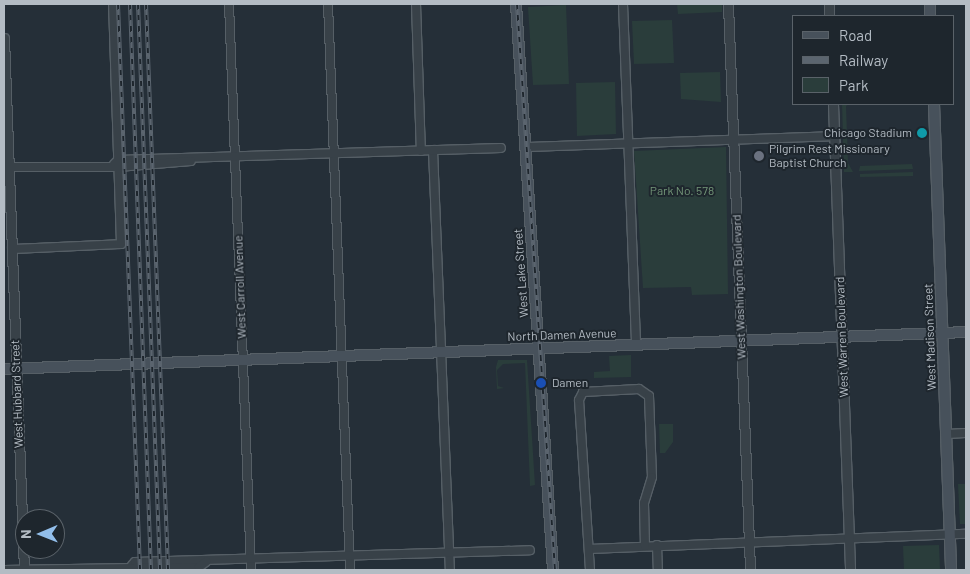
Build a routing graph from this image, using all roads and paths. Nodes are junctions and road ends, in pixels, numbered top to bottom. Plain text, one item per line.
1 (113, 4) edge
2 (229, 4) edge
3 (328, 4) edge
4 (416, 4) edge
5 (516, 4) edge
6 (623, 4) edge
7 (728, 4) edge
8 (4, 38) edge
9 (833, 105) edge
10 (934, 105) edge
11 (834, 136) junction
12 (733, 140) junction
13 (628, 143) junction
14 (501, 148) dead end
15 (525, 148) junction
16 (433, 150) junction
17 (421, 151) junction
18 (334, 155) junction
19 (235, 159) junction
20 (117, 164) junction
21 (6, 167) edge
22 (12, 249) junction
23 (966, 332) edge
24 (942, 333) junction
25 (842, 337) junction
26 (741, 340) junction
27 (636, 345) junction
28 (538, 348) junction
29 (441, 352) junction
30 (342, 356) junction
31 (243, 360) junction
32 (16, 368) junction
33 (4, 369) edge
34 (966, 433) edge
35 (946, 434) junction
36 (950, 534) junction
37 (966, 534) edge
38 (849, 538) junction
39 (748, 542) junction
40 (657, 545) junction
41 (645, 546) junction
42 (589, 549) junction
43 (530, 550) dead end
44 (449, 553) junction
45 (349, 557) junction
46 (251, 560) junction
47 (4, 570) edge
48 (24, 570) edge
49 (251, 570) edge
50 (350, 570) edge
51 (450, 570) edge
52 (553, 570) edge
53 (590, 570) edge
54 (658, 570) edge
55 (750, 570) edge
56 (850, 570) edge
57 (951, 570) edge

1 - 20 street
2 - 19 street, West Carroll Avenue
3 - 18 street
4 - 17 street
5 - 15 main road, West Lake Street
6 - 13 street
7 - 12 street, West Washington Boulevard
8 - 21 street, West Hubbard Street
9 - 11 street, West Warren Boulevard
10 - 24 main road, West Madison Street
11 - 12 street
11 - 25 street, West Warren Boulevard
12 - 13 street
12 - 26 street, West Washington Boulevard
13 - 15 street
13 - 27 street
14 - 16 street
15 - 28 main road, West Lake Street
16 - 17 street
16 - 29 street
17 - 18 street
18 - 19 street
18 - 30 street
19 - 20 street
19 - 31 street, West Carroll Avenue
20 - 21 street
20 - 22 street
21 - 22 street, West Hubbard Street
22 - 32 street, West Hubbard Street
23 - 24 main road, North Damen Avenue
24 - 25 main road, North Damen Avenue
24 - 35 main road, West Madison Street
25 - 26 main road, North Damen Avenue
25 - 38 street, West Warren Boulevard
26 - 27 main road, North Damen Avenue
26 - 39 street, West Washington Boulevard
27 - 28 main road, North Damen Avenue
28 - 29 main road, North Damen Avenue
28 - 52 main road, West Lake Street
29 - 30 main road, North Damen Avenue
29 - 44 street
30 - 31 main road, North Damen Avenue
30 - 45 street
31 - 32 main road, North Damen Avenue
31 - 46 street, West Carroll Avenue
32 - 33 main road, North Damen Avenue
32 - 48 street, West Hubbard Street
34 - 35 street
35 - 36 main road, West Madison Street
36 - 37 street
36 - 38 street
36 - 57 main road, West Madison Street
38 - 39 street
38 - 56 street, West Warren Boulevard
39 - 40 street
39 - 55 street, West Washington Boulevard
40 - 41 street
40 - 54 street
41 - 42 street
41 - 42 street
42 - 53 street
43 - 44 street
44 - 45 street
44 - 51 street
45 - 46 street
45 - 50 street
46 - 48 street
46 - 49 street, West Carroll Avenue
47 - 48 street

